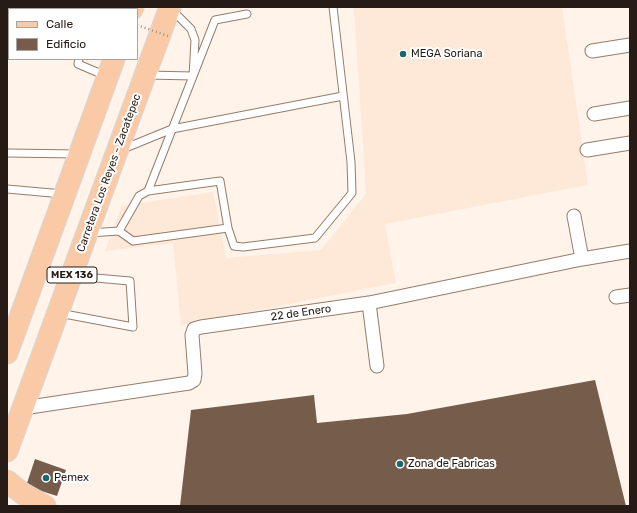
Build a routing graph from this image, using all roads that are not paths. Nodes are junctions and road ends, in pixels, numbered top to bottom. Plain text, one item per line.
1 (170, 7) edge
2 (333, 7) edge
3 (247, 14) dead end
4 (630, 44) edge
5 (592, 51) dead end
6 (79, 60) edge
7 (110, 68) edge
8 (145, 74) junction
9 (193, 76) junction
10 (343, 96) junction
11 (630, 108) edge
12 (594, 114) dead end
13 (172, 129) junction
14 (630, 143) edge
15 (587, 150) dead end
16 (117, 151) junction
17 (7, 153) edge
18 (80, 154) junction
19 (7, 189) edge
20 (148, 190) junction
21 (65, 194) junction
22 (574, 216) dead end
23 (228, 228) junction
24 (119, 230) junction
25 (87, 233) junction
26 (630, 251) edge
27 (582, 259) junction
28 (71, 276) junction
29 (630, 295) edge
30 (616, 297) dead end
31 (369, 303) junction
32 (58, 312) junction
33 (7, 353) edge
34 (377, 366) dead end
35 (23, 408) junction
36 (7, 451) edge
37 (7, 481) edge
38 (46, 506) edge

1 - 8 main road, Carretera Los Reyes - Zacatepec / MEX 136
1 - 9 lane
2 - 10 lane
3 - 9 lane
4 - 5 street
6 - 7 lane
7 - 18 main road, MEX 136
8 - 9 lane
8 - 16 main road, Carretera Los Reyes - Zacatepec / MEX 136
9 - 13 lane
10 - 13 lane
10 - 23 lane
11 - 12 street
13 - 16 lane
13 - 20 lane
14 - 15 street
16 - 25 main road, Carretera Los Reyes - Zacatepec / MEX 136
17 - 18 lane
18 - 21 main road, MEX 136
19 - 21 lane
20 - 23 lane
20 - 24 lane
21 - 33 main road, MEX 136
22 - 27 street
23 - 24 lane
24 - 25 lane
25 - 28 main road, Carretera Los Reyes - Zacatepec / MEX 136
26 - 27 street, 22 de Enero
27 - 31 street, 22 de Enero
28 - 32 main road, Carretera Los Reyes - Zacatepec / MEX 136
28 - 32 lane
29 - 30 street
31 - 34 street
31 - 35 street, 22 de Enero
32 - 35 main road, Carretera Los Reyes - Zacatepec / MEX 136
35 - 36 main road, Carretera Los Reyes - Zacatepec / MEX 136
37 - 38 main road

